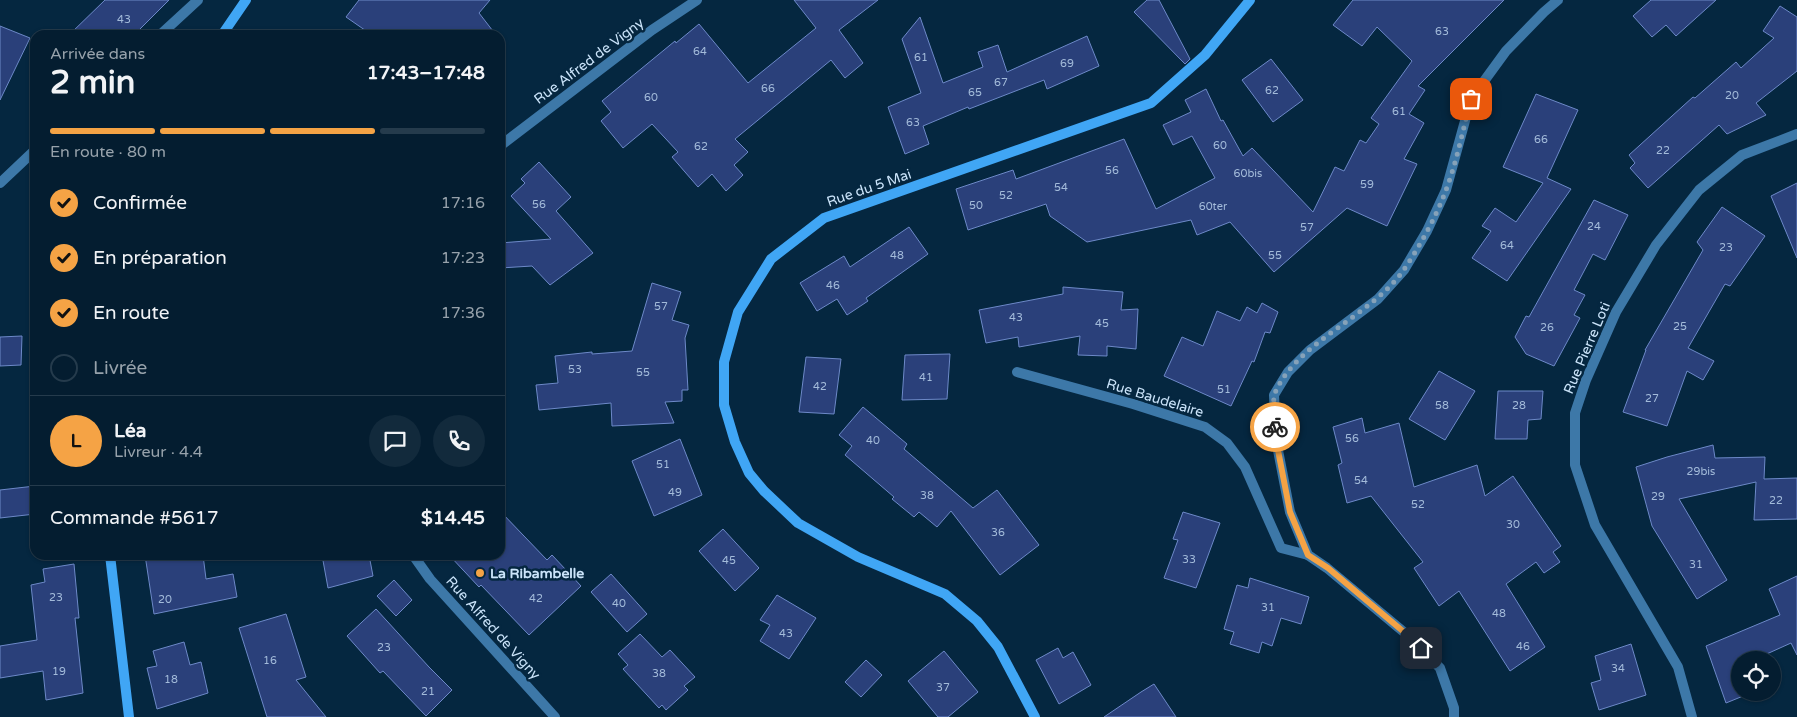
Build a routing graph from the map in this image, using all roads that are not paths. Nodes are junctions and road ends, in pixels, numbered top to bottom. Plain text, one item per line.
1 (198, 0) edge
2 (246, 0) edge
3 (697, 0) edge
4 (1250, 0) edge
5 (1558, 0) edge
6 (165, 30) edge
7 (225, 30) edge
8 (1797, 134) edge
9 (505, 142) edge
10 (30, 155) edge
11 (0, 182) edge
12 (1017, 372) dead end
13 (1308, 555) junction
14 (111, 560) edge
15 (417, 560) edge
16 (129, 717) edge
17 (555, 717) edge
18 (1035, 717) edge
19 (1454, 717) edge
20 (1692, 717) edge

1 - 6 street
2 - 7 main road
3 - 9 street, Rue Alfred de Vigny
4 - 18 main road, Rue du 5 Mai
5 - 13 street
8 - 20 street, Rue Pierre Loti
10 - 11 street
12 - 13 street, Rue Baudelaire
13 - 19 street, Rue Baudelaire
14 - 16 main road
15 - 17 street, Rue Alfred de Vigny

